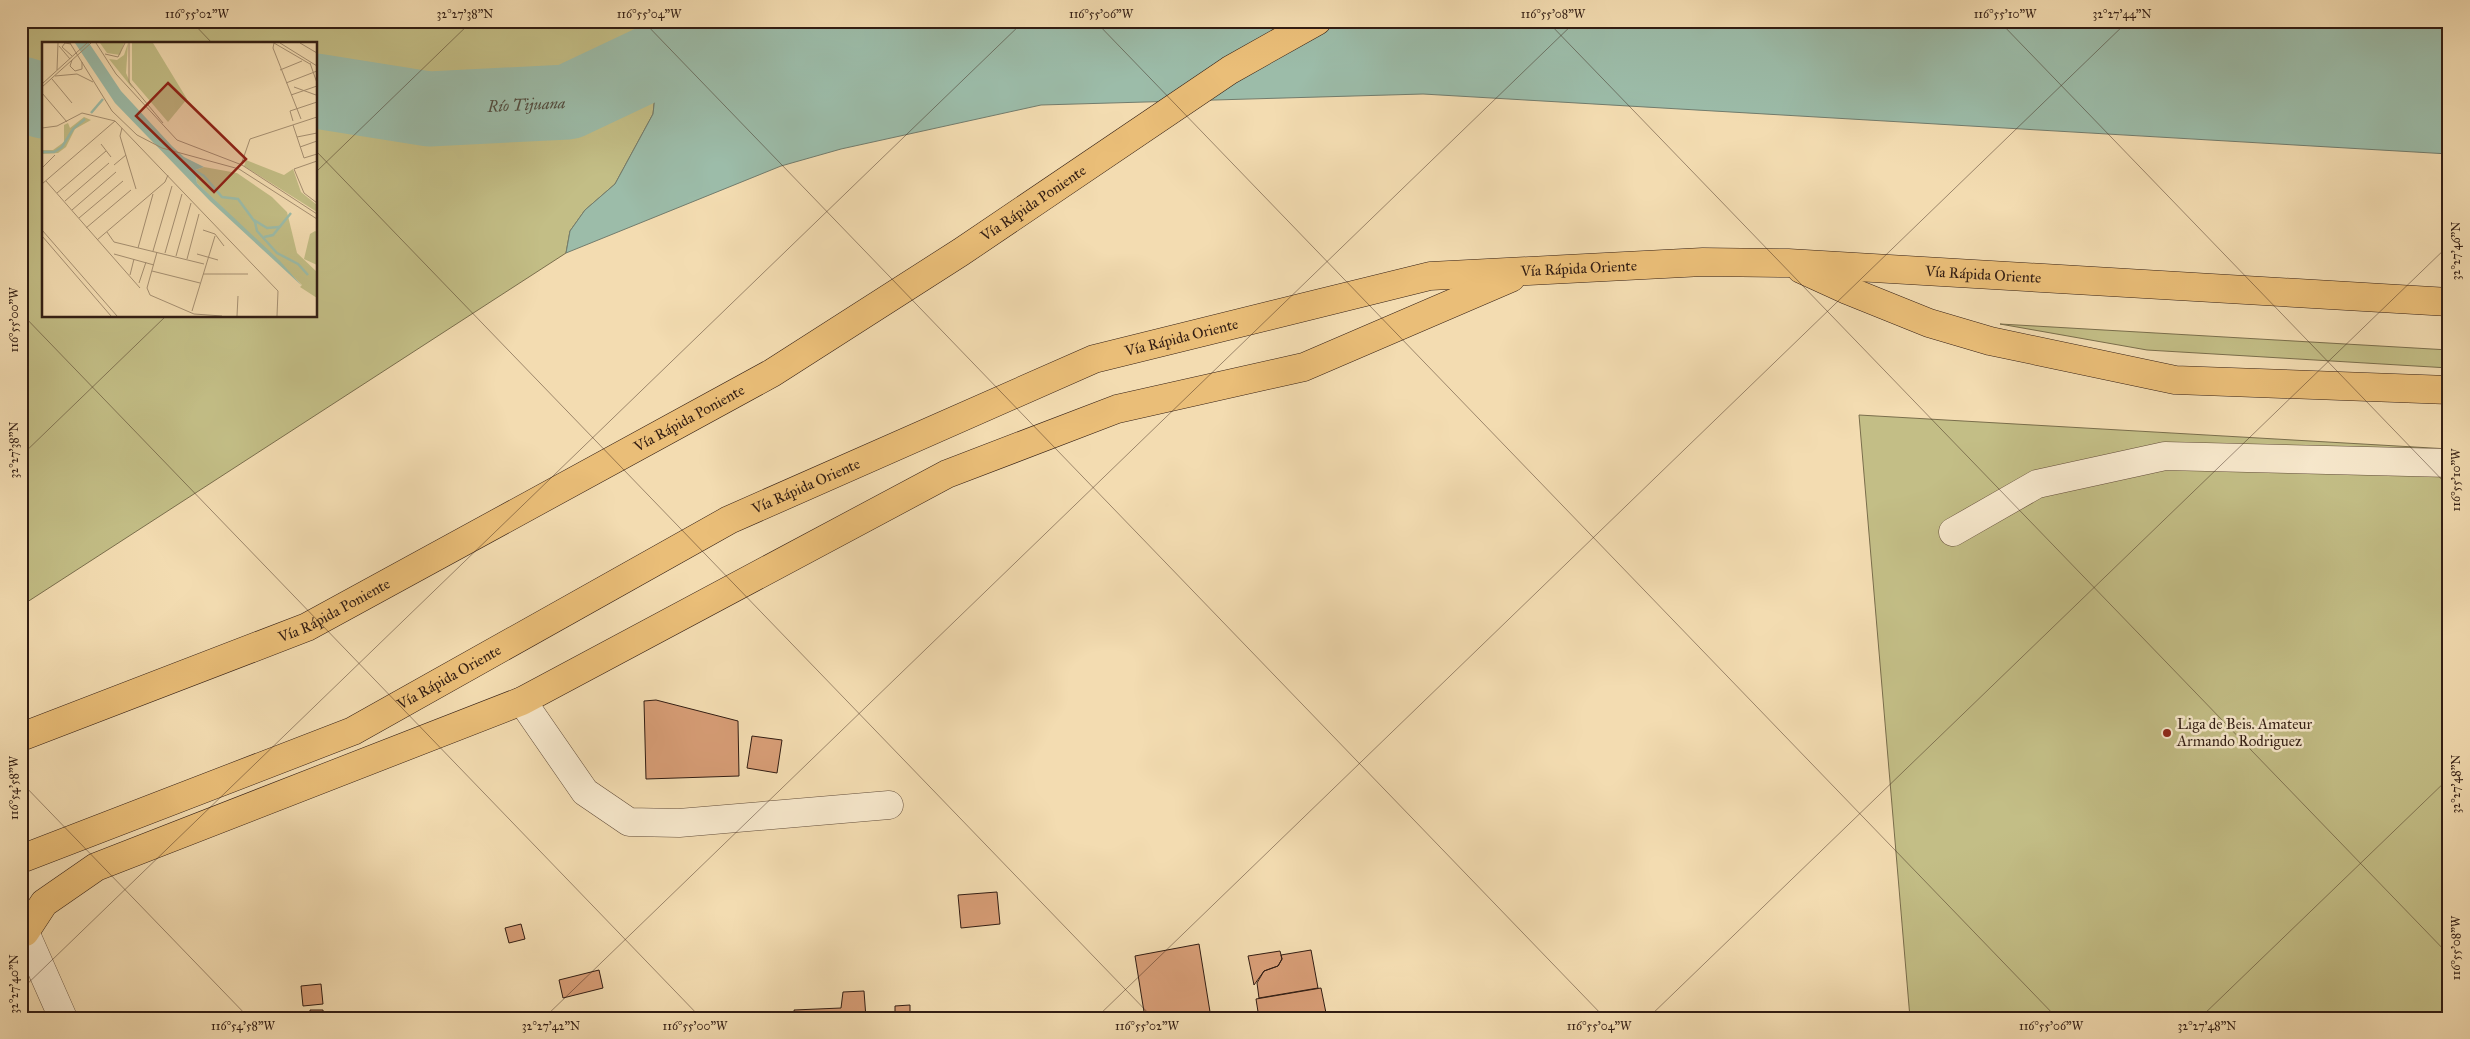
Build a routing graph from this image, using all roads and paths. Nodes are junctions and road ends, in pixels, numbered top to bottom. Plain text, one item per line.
1 (1317, 21) edge
2 (1788, 263) junction
3 (1529, 271) junction
4 (2449, 302) edge
5 (2449, 390) edge
6 (2449, 463) edge
7 (1953, 532) dead end
8 (522, 700) junction
9 (21, 737) edge
10 (889, 805) dead end
11 (21, 859) edge
12 (24, 932) joint
13 (63, 1018) edge

1 - 9 highway, Vía Rápida Poniente
2 - 3 highway, Vía Rápida Oriente
2 - 4 highway, Vía Rápida Oriente
2 - 5 highway
3 - 8 highway
3 - 11 highway, Vía Rápida Oriente
6 - 7 street
8 - 10 street
8 - 12 highway
12 - 13 street

